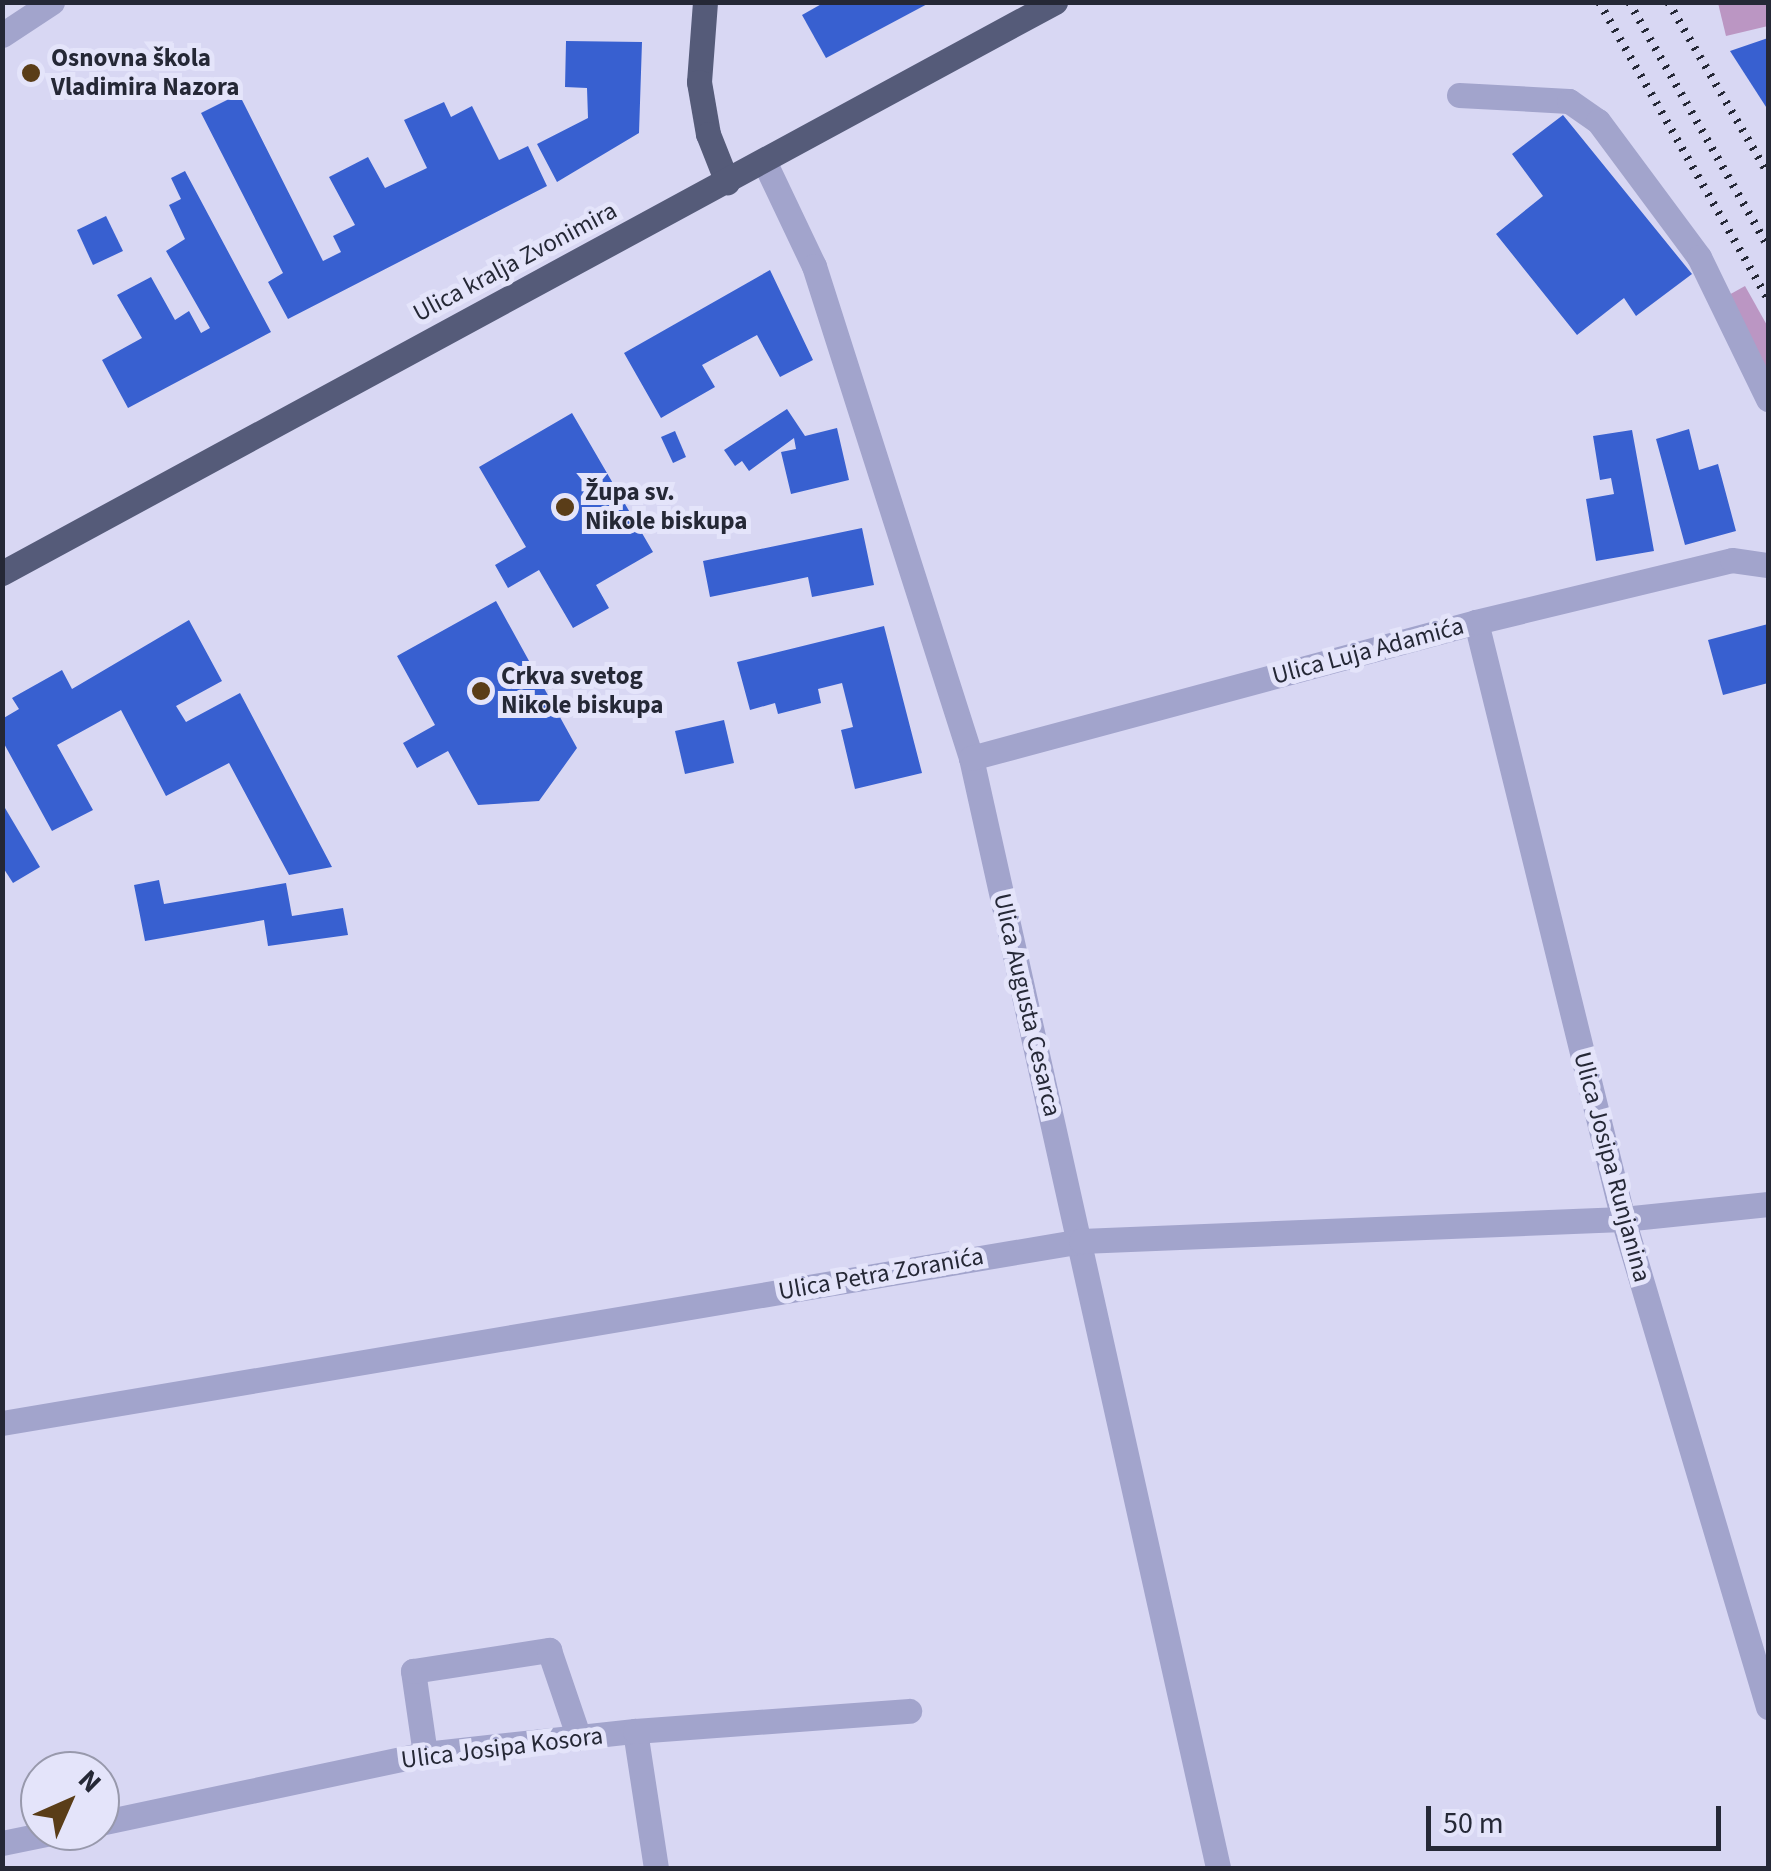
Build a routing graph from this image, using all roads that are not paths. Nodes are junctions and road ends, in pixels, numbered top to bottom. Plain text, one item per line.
1 (52, 2) edge
2 (705, 2) edge
3 (1055, 2) edge
4 (2, 35) edge
5 (1459, 95) dead end
6 (765, 163) junction
7 (727, 182) junction
8 (1768, 399) edge
9 (1768, 565) edge
10 (2, 574) edge
11 (1476, 622) junction
12 (970, 758) junction
13 (1768, 1204) edge
14 (1622, 1219) junction
15 (1081, 1241) junction
16 (2, 1422) edge
17 (1768, 1707) edge
18 (909, 1711) dead end
19 (635, 1730) junction
20 (579, 1738) junction
21 (425, 1754) junction
22 (120, 1819) edge
23 (656, 1868) edge
24 (1218, 1868) edge

1 - 4 street
2 - 7 main road
3 - 6 main road, Ulica kralja Zvonimira
5 - 8 street
6 - 7 main road, Ulica kralja Zvonimira
6 - 12 street, Ulica Augusta Cesarca
7 - 10 main road, Ulica kralja Zvonimira
9 - 11 street, Ulica Luja Adamića
11 - 12 street, Ulica Luja Adamića
11 - 14 street, Ulica Josipa Runjanina
12 - 15 street, Ulica Augusta Cesarca
13 - 14 street, Ulica Petra Zoranića
14 - 15 street, Ulica Petra Zoranića
14 - 17 street, Ulica Josipa Runjanina
15 - 16 street, Ulica Petra Zoranića
15 - 24 street, Ulica Augusta Cesarca
18 - 19 street, Ulica Josipa Kosora
19 - 20 street, Ulica Josipa Kosora
19 - 23 street
20 - 21 street, Ulica Josipa Kosora
20 - 21 street
21 - 22 street, Ulica Josipa Kosora

